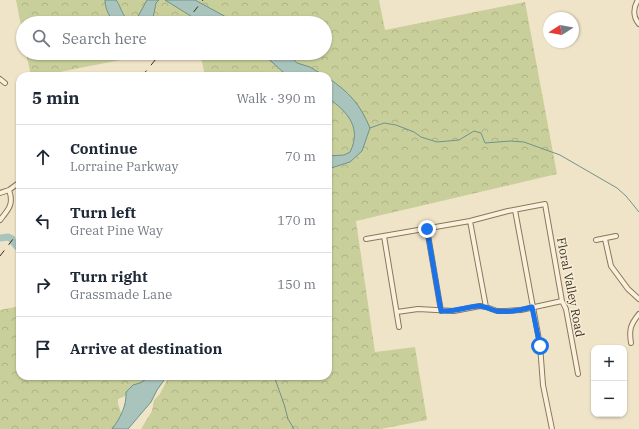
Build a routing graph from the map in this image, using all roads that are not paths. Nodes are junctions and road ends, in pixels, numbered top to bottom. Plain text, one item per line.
1 (638, 0) edge
2 (639, 24) edge
3 (0, 79) edge
4 (5, 83) dead end
5 (16, 185) edge
6 (8, 190) junction
7 (0, 193) edge
8 (516, 210) junction
9 (0, 220) edge
10 (470, 221) junction
11 (427, 229) junction
12 (384, 236) junction
13 (616, 236) dead end
14 (366, 239) dead end
15 (605, 239) junction
16 (596, 240) dead end
17 (639, 300) edge
18 (562, 301) junction
19 (486, 307) junction
20 (532, 307) junction
21 (441, 311) junction
22 (397, 312) junction
23 (639, 314) edge
24 (399, 327) dead end
25 (631, 343) dead end
26 (578, 374) dead end
27 (552, 429) edge

1 - 2 street
3 - 4 street
5 - 6 street
6 - 7 street
6 - 9 street
8 - 10 street
8 - 18 street, Floral Valley Road
8 - 20 street
10 - 11 street
10 - 19 street
11 - 12 street
11 - 21 street
12 - 14 street
12 - 22 street
13 - 15 street
15 - 16 street
15 - 17 street
18 - 20 street
18 - 26 street, Floral Valley Road
19 - 20 street
19 - 21 street
20 - 27 street
21 - 22 street
22 - 24 street
23 - 25 street

